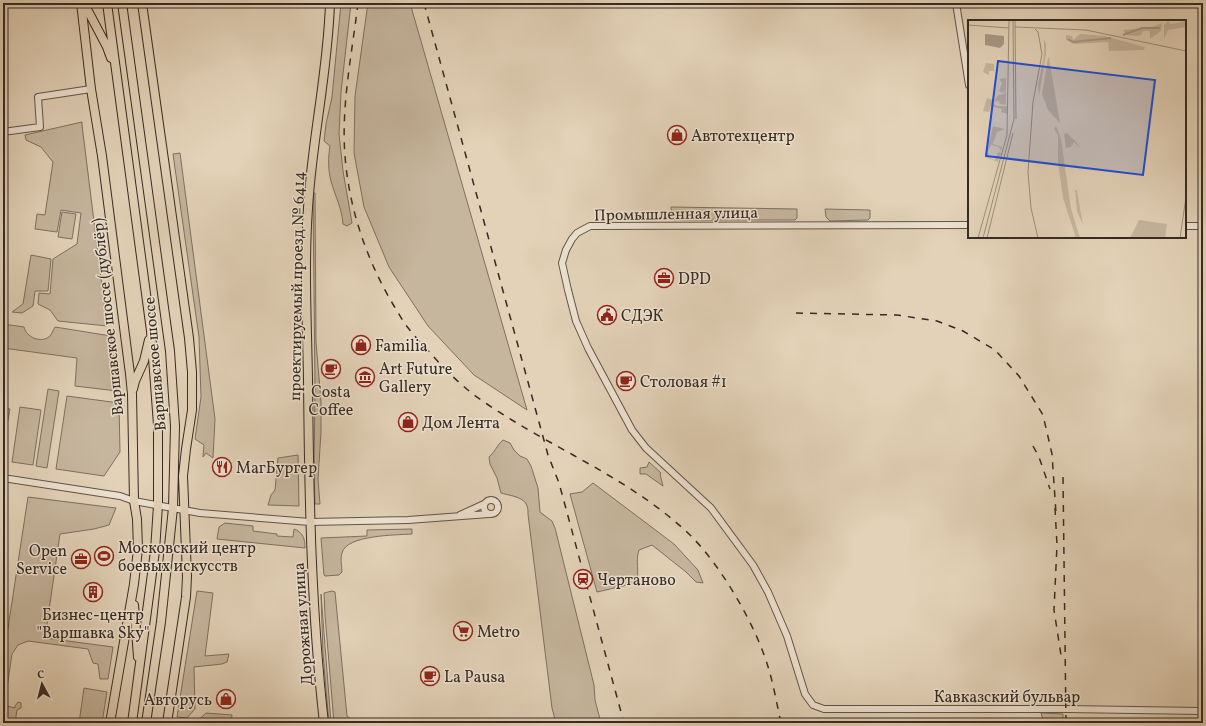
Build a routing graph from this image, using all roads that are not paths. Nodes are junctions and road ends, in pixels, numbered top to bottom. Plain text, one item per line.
1 (81, 3) edge
2 (85, 3) edge
3 (107, 3) edge
4 (123, 3) edge
5 (142, 3) edge
6 (330, 3) edge
7 (956, 3) edge
8 (116, 73) junction
9 (968, 79) edge
10 (92, 89) junction
11 (3, 132) edge
12 (968, 224) edge
13 (1186, 226) edge
14 (1203, 226) edge
15 (151, 331) junction
16 (132, 394) junction
17 (3, 478) edge
18 (134, 501) junction
19 (484, 504) junction
20 (158, 505) junction
21 (174, 508) junction
22 (184, 510) junction
23 (489, 514) junction
24 (455, 517) junction
25 (310, 522) junction
26 (134, 584) junction
27 (139, 672) junction
28 (813, 705) joint
29 (1203, 711) edge
30 (110, 723) edge
31 (132, 723) edge
32 (146, 723) edge
33 (167, 723) edge
34 (324, 723) edge

1 - 10 main road, Варшавское шоссе (дублёр)
2 - 8 main road
3 - 8 main road, Варшавское шоссе
4 - 21 main road, Варшавское шоссе
5 - 22 main road
6 - 25 main road, проектируемый проезд № 6414
7 - 9 street
8 - 15 main road, Варшавское шоссе
10 - 11 street
10 - 16 main road, Варшавское шоссе (дублёр)
12 - 28 street, Промышленная улица
13 - 14 street
15 - 16 main road
15 - 20 main road, Варшавское шоссе
16 - 18 main road, Варшавское шоссе (дублёр)
17 - 18 street
18 - 20 street
18 - 26 main road, Варшавское шоссе (дублёр)
19 - 23 street
19 - 23 street
19 - 24 street
20 - 21 street
20 - 27 main road, Варшавское шоссе
21 - 22 street
21 - 32 main road, Варшавское шоссе
22 - 25 street
22 - 33 main road
23 - 24 street
24 - 25 street
25 - 34 main road, Дорожная улица
26 - 27 main road
26 - 30 main road, Варшавское шоссе (дублёр)
27 - 31 main road, Варшавское шоссе
28 - 29 street, Кавказский бульвар

